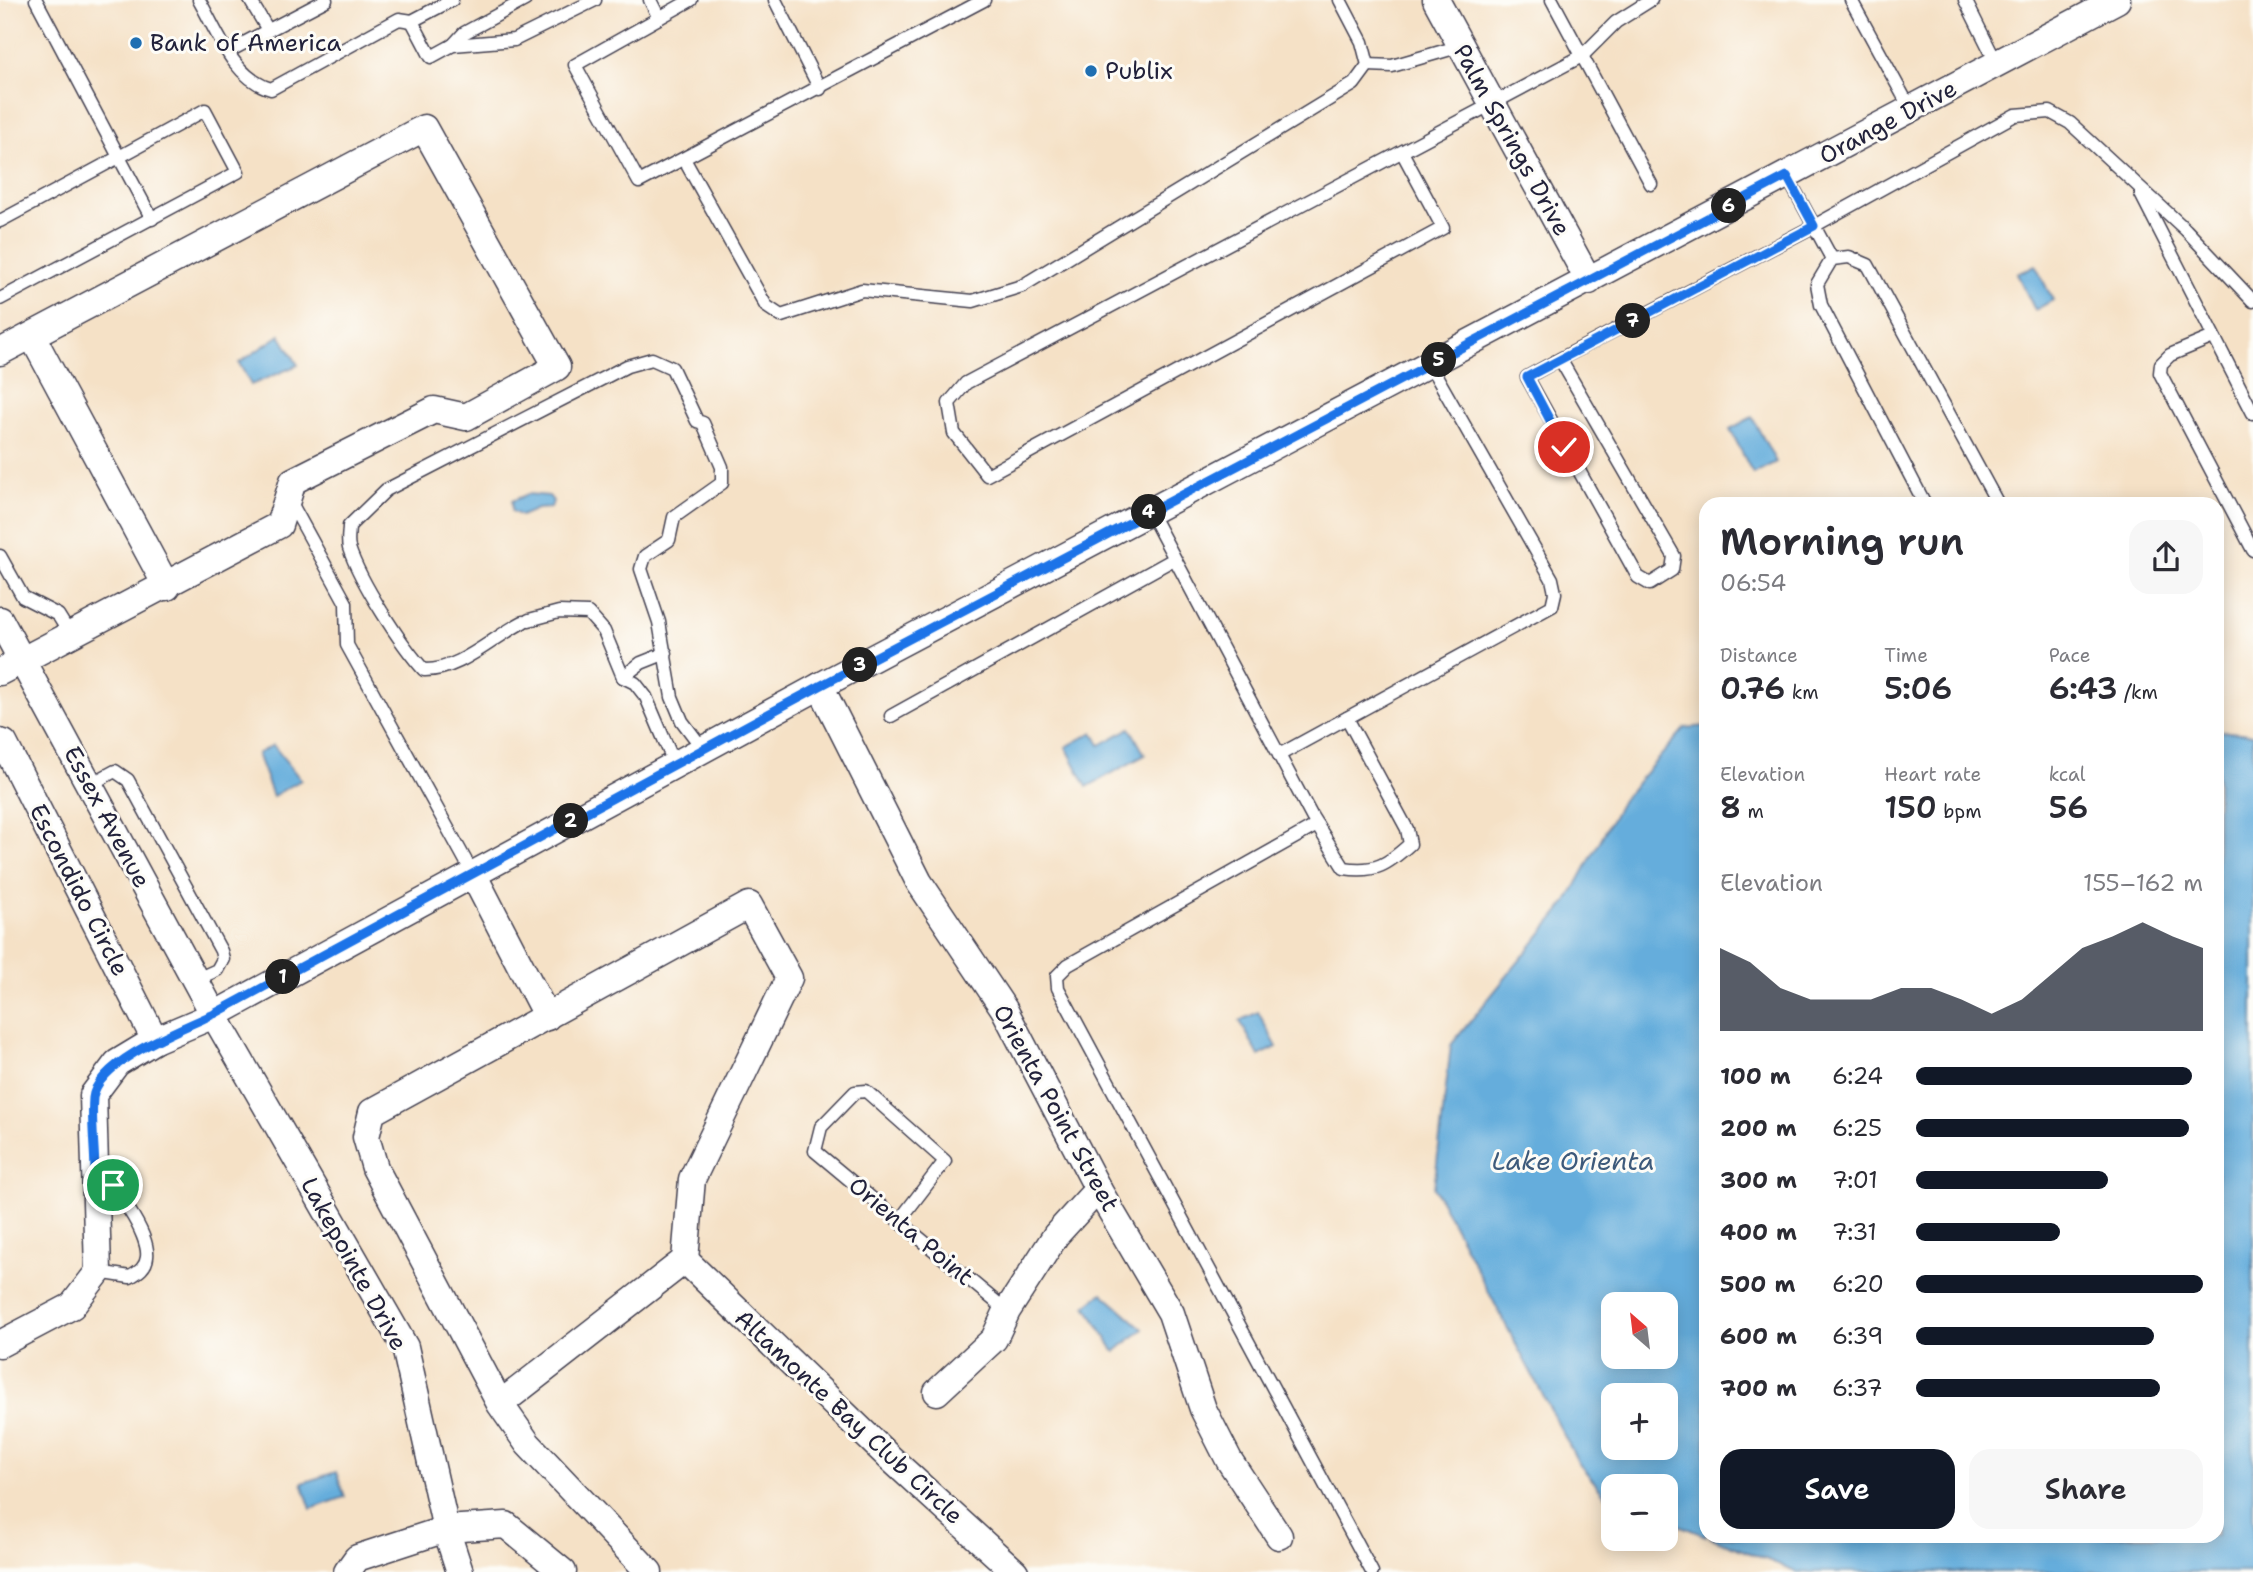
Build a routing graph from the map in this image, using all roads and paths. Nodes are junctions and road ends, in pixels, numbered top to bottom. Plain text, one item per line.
1 (36, 0) edge
2 (199, 0) edge
3 (250, 0) edge
4 (326, 0) edge
5 (452, 0) edge
6 (526, 0) edge
7 (595, 0) edge
8 (650, 0) edge
9 (691, 0) edge
10 (775, 0) edge
11 (985, 0) edge
12 (1340, 0) edge
13 (1436, 0) edge
14 (1552, 0) edge
15 (1651, 0) edge
16 (1851, 0) edge
17 (1965, 0) edge
18 (2117, 0) edge
19 (659, 18) junction
20 (412, 21) junction
21 (268, 30) junction
22 (453, 45) junction
23 (1461, 46) junction
24 (229, 51) junction
25 (1582, 56) junction
26 (1997, 64) junction
27 (1368, 65) junction
28 (820, 89) junction
29 (1493, 104) junction
30 (1911, 110) junction
31 (1402, 152) junction
32 (118, 157) junction
33 (684, 159) junction
34 (1787, 176) junction
35 (1651, 184) dead end
36 (2136, 184) junction
37 (152, 219) junction
38 (0, 221) edge
39 (1814, 226) junction
40 (1832, 259) junction
41 (1588, 281) junction
42 (0, 299) edge
43 (2253, 301) edge
44 (32, 336) junction
45 (2213, 337) junction
46 (0, 352) edge
47 (1560, 359) junction
48 (1430, 365) junction
49 (2253, 413) edge
50 (288, 497) junction
51 (1921, 497) edge
52 (1994, 497) edge
53 (1150, 512) junction
54 (2253, 550) edge
55 (0, 556) edge
56 (1174, 559) junction
57 (167, 587) junction
58 (0, 620) edge
59 (72, 637) junction
60 (666, 653) junction
61 (11, 667) edge
62 (623, 677) junction
63 (820, 686) junction
64 (891, 716) dead end
65 (1347, 718) junction
66 (0, 742) edge
67 (703, 749) junction
68 (1279, 755) junction
69 (675, 765) junction
70 (90, 784) junction
71 (1317, 825) junction
72 (473, 874) junction
73 (195, 980) junction
74 (214, 1014) junction
75 (547, 1017) junction
76 (155, 1040) junction
77 (95, 1174) junction
78 (1098, 1189) junction
79 (899, 1221) junction
80 (685, 1260) junction
81 (98, 1272) junction
82 (1007, 1311) junction
83 (0, 1344) edge
84 (937, 1392) dead end
85 (500, 1404) junction
86 (446, 1529) junction
87 (1279, 1536) dead end
88 (347, 1572) edge
89 (460, 1572) edge
90 (562, 1572) edge
91 (649, 1572) edge
92 (1016, 1572) edge
93 (1025, 1572) edge
94 (1037, 1572) edge
95 (1372, 1572) edge

1 - 32 lane
2 - 24 lane
3 - 21 lane
4 - 21 lane
5 - 20 lane
6 - 22 lane
7 - 22 lane
8 - 19 lane
9 - 19 lane
10 - 28 lane
11 - 28 lane
12 - 27 lane
13 - 23 street, Palm Springs Drive
14 - 25 lane
15 - 25 lane
16 - 30 lane
17 - 26 lane
18 - 26 street, Orange Drive
19 - 33 lane
20 - 22 lane
20 - 24 lane
21 - 24 lane
23 - 27 lane
23 - 29 street, Palm Springs Drive
25 - 29 lane
25 - 35 lane
26 - 30 street, Orange Drive
27 - 33 lane
28 - 33 lane
29 - 31 lane
29 - 41 street, Palm Springs Drive
30 - 34 street, Orange Drive
31 - 31 lane
32 - 37 lane
32 - 37 lane
32 - 38 lane
34 - 39 lane
34 - 41 street, Orange Drive
36 - 39 lane
36 - 43 lane
36 - 45 lane
37 - 42 lane
39 - 40 lane
39 - 47 lane
40 - 51 lane
40 - 52 lane
41 - 48 street, Orange Drive
44 - 46 street
44 - 50 street
44 - 57 street
45 - 49 lane
45 - 54 lane
47 - 47 lane
48 - 53 street, Orange Drive
48 - 65 lane
50 - 57 street
50 - 72 lane
53 - 56 lane
53 - 63 street, Orange Drive
55 - 59 lane
56 - 64 lane
56 - 68 lane
57 - 59 street
58 - 61 street, Essex Avenue
59 - 61 street
60 - 62 lane
60 - 62 lane
60 - 67 lane
61 - 70 street, Essex Avenue
62 - 69 lane
63 - 67 street, Orange Drive
63 - 78 street, Orienta Point Street
65 - 68 lane
65 - 71 lane
66 - 76 street, Escondido Circle
67 - 69 street, Orange Drive
68 - 71 lane
69 - 72 street, Orange Drive
70 - 73 street, Essex Avenue
70 - 73 lane
71 - 95 lane
72 - 74 street, Orange Drive
72 - 75 street
73 - 74 street, Essex Avenue
74 - 76 street
74 - 86 street, Lakepointe Drive
75 - 80 street
75 - 85 street
76 - 77 street
77 - 81 street
77 - 81 lane
78 - 82 street
78 - 87 street, Orienta Point Street
79 - 79 lane, Orienta Point
79 - 82 lane, Orienta Point
80 - 85 street
80 - 92 street, Altamonte Bay Club Circle
81 - 83 street
82 - 84 street
85 - 91 street
86 - 88 street
86 - 89 street, Lakepointe Drive
86 - 90 street
93 - 94 street

